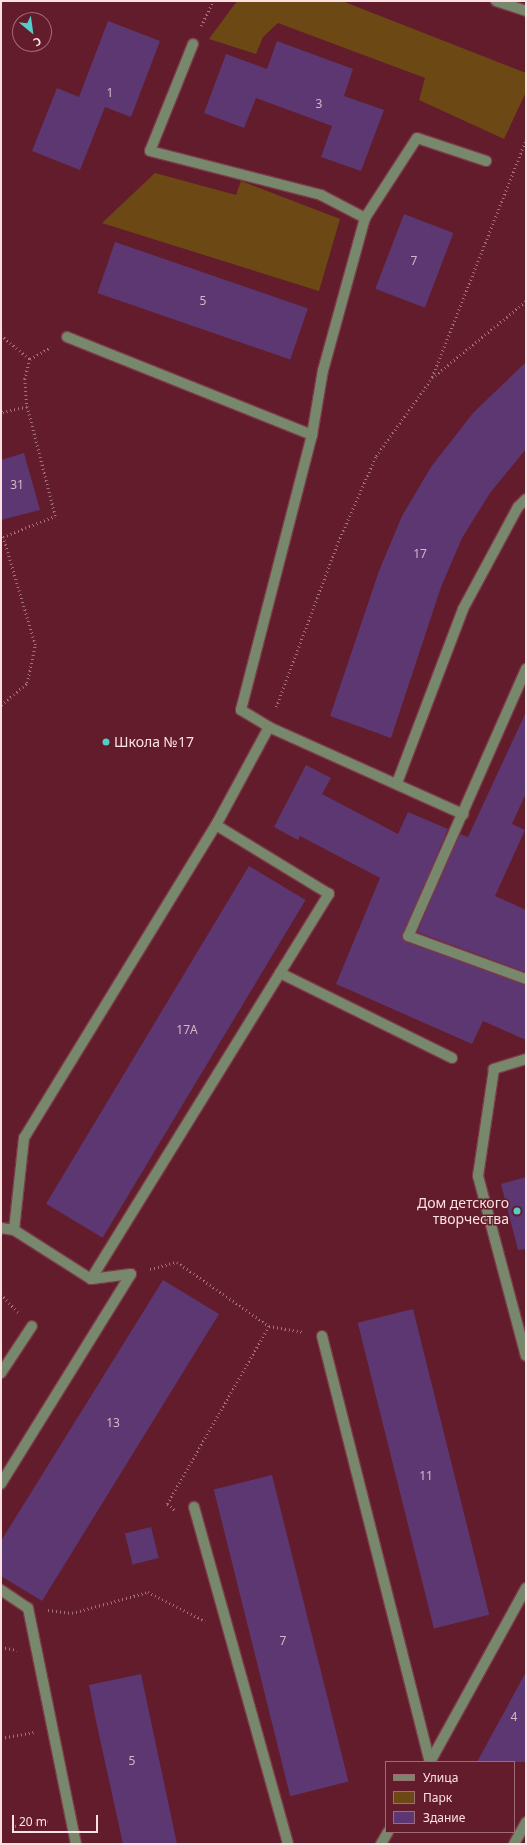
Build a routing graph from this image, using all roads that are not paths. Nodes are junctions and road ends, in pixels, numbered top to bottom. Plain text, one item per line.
1 (496, 1) edge
2 (526, 11) edge
3 (193, 44) road end
4 (486, 161) dead end
5 (365, 218) junction
6 (67, 337) dead end
7 (312, 436) junction
8 (526, 499) edge
9 (526, 669) edge
10 (269, 727) junction
11 (397, 783) junction
12 (463, 814) junction
13 (216, 825) junction
14 (280, 973) junction
15 (526, 979) edge
16 (452, 1058) dead end
17 (526, 1059) edge
18 (1, 1228) edge
19 (14, 1230) junction
20 (91, 1279) junction
21 (32, 1326) dead end
22 (322, 1336) road end
23 (526, 1356) edge
24 (1, 1373) edge
25 (1, 1484) edge
26 (194, 1507) dead end
27 (526, 1588) edge
28 (1, 1590) edge
29 (430, 1761) edge
30 (431, 1761) edge
31 (526, 1822) edge
32 (387, 1833) edge
33 (76, 1844) edge
34 (288, 1844) edge
35 (381, 1844) edge
36 (514, 1844) edge

1 - 2 street
3 - 5 street
4 - 5 street
5 - 7 street
6 - 7 street
7 - 10 street
8 - 11 street
9 - 12 street
10 - 11 street
10 - 13 street
11 - 12 street
12 - 15 street
13 - 14 street
13 - 19 street
14 - 16 street
14 - 20 street
17 - 23 street
18 - 19 street
19 - 20 street
20 - 25 street
21 - 24 street
22 - 29 street
26 - 34 street
27 - 30 street
28 - 33 street
31 - 36 street
32 - 35 street

